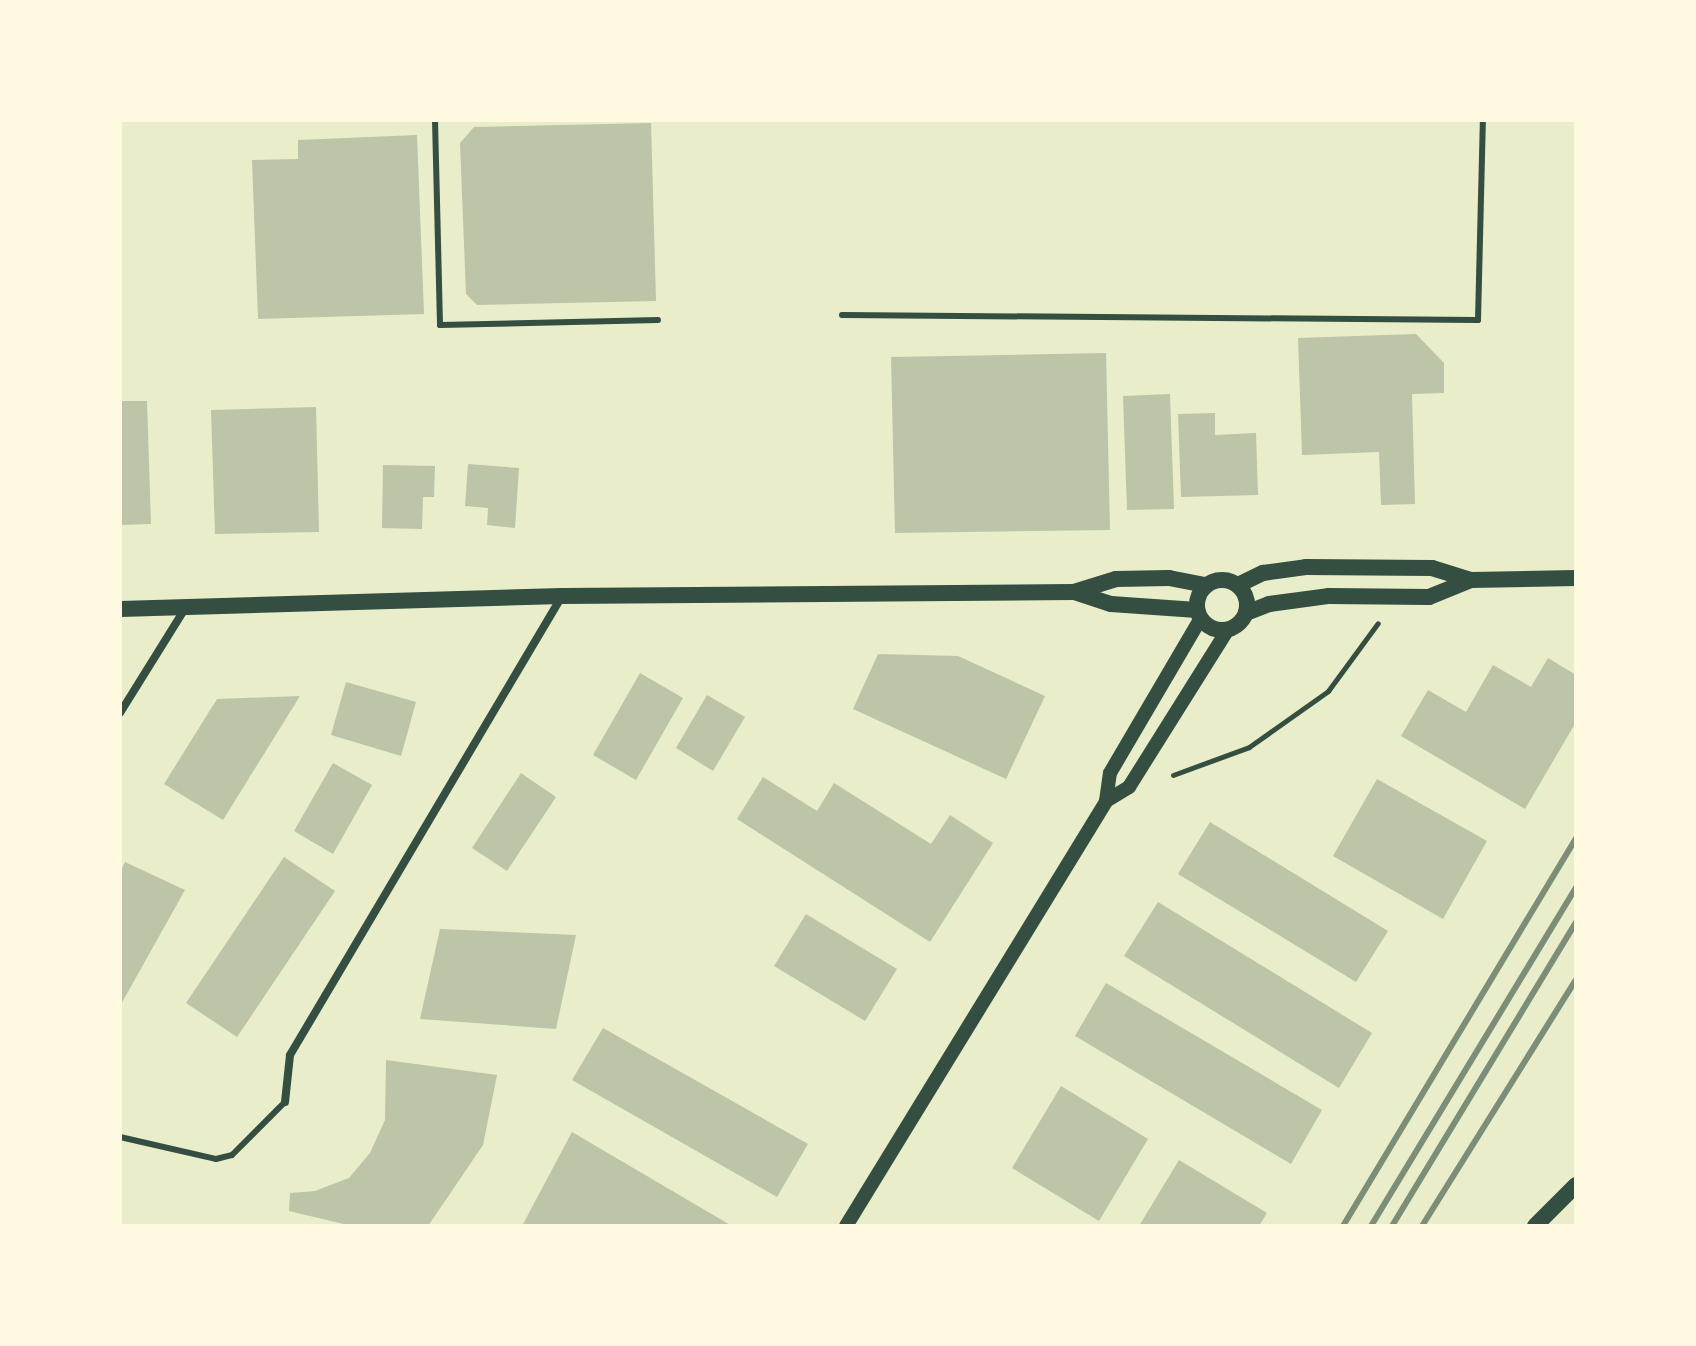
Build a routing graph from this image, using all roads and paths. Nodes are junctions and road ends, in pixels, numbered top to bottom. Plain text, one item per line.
1 (435, 120) edge
2 (1483, 120) edge
3 (842, 315) dead end
4 (658, 320) dead end
5 (1576, 578) edge
6 (1471, 580) junction
7 (1206, 585) junction
8 (1238, 585) junction
9 (1074, 592) junction
10 (562, 596) junction
11 (186, 606) junction
12 (120, 609) edge
13 (1246, 613) junction
14 (1199, 614) junction
15 (1378, 623) dead end
16 (1228, 629) junction
17 (120, 713) edge
18 (1173, 775) dead end
19 (1106, 801) junction
20 (285, 1102) joint
21 (120, 1137) edge
22 (1576, 1185) edge
23 (846, 1226) edge
24 (1535, 1226) edge

1 - 4 lane
2 - 3 lane
5 - 6 main road
6 - 8 main road
6 - 13 main road
7 - 8 main road
7 - 9 main road
7 - 14 main road
8 - 13 main road
9 - 10 main road
9 - 14 main road
10 - 11 main road
10 - 20 street
11 - 12 main road
11 - 17 street
13 - 16 main road
14 - 16 main road
14 - 19 street
15 - 18 path
16 - 19 street
19 - 23 street
20 - 21 lane
22 - 24 main road

